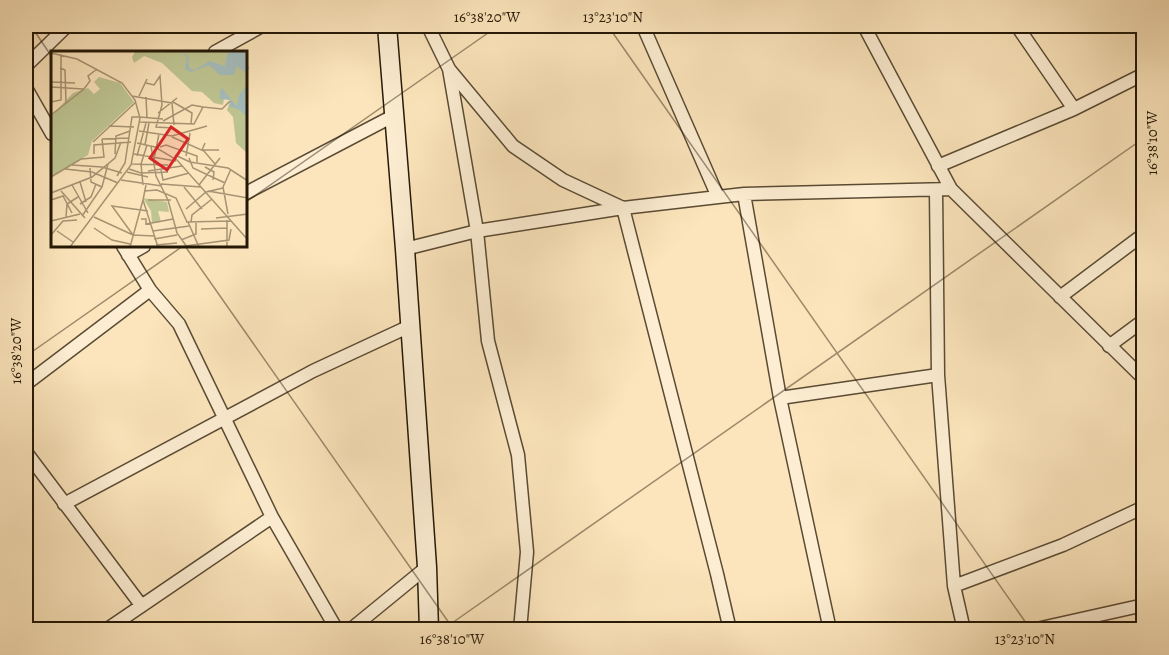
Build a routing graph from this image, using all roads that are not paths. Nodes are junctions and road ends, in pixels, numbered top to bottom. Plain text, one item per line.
1 (67, 26) edge
2 (262, 26) edge
3 (387, 26) edge
4 (428, 26) edge
5 (643, 26) edge
6 (864, 26) edge
7 (1017, 26) edge
8 (217, 51) edge
9 (26, 66) edge
10 (449, 69) junction
11 (1143, 74) edge
12 (26, 88) edge
13 (1074, 109) junction
14 (395, 115) junction
15 (51, 132) edge
16 (938, 166) junction
17 (951, 189) junction
18 (936, 190) junction
19 (248, 192) edge
20 (744, 194) junction
21 (718, 197) junction
22 (623, 208) junction
23 (477, 231) junction
24 (1143, 234) edge
25 (405, 249) junction
26 (125, 250) edge
27 (150, 290) junction
28 (1060, 297) junction
29 (1143, 320) edge
30 (410, 326) junction
31 (1109, 346) junction
32 (938, 375) junction
33 (1143, 379) edge
34 (26, 384) edge
35 (780, 398) junction
36 (224, 419) junction
37 (26, 452) edge
38 (64, 504) junction
39 (1143, 507) edge
40 (272, 517) junction
41 (427, 567) junction
42 (954, 586) junction
43 (141, 605) junction
44 (1143, 605) edge
45 (106, 630) edge
46 (337, 630) edge
47 (350, 630) edge
48 (429, 630) edge
49 (520, 630) edge
50 (730, 630) edge
51 (830, 630) edge
52 (964, 630) edge
53 (1032, 630) edge

1 - 9 street
2 - 8 street
3 - 14 main road
4 - 10 street
5 - 21 street
6 - 16 street
7 - 13 street
10 - 22 street
10 - 23 street
11 - 13 street
12 - 15 street
13 - 16 street
14 - 19 street
14 - 25 main road
16 - 17 street
17 - 18 street
17 - 28 street
18 - 20 street
18 - 32 street
20 - 21 street
20 - 35 street
21 - 22 street
22 - 23 street
22 - 50 street
23 - 25 street
23 - 49 street
24 - 28 street
25 - 30 main road
26 - 27 street
27 - 34 street
27 - 36 street
28 - 31 street
29 - 31 street
30 - 36 street
30 - 41 main road
31 - 33 street
32 - 35 street
32 - 42 street
35 - 51 street
36 - 38 street
36 - 40 street
37 - 38 street
38 - 43 street
39 - 42 street
40 - 43 street
40 - 46 street
41 - 47 street
41 - 48 main road
42 - 52 street
43 - 45 street
44 - 53 street

